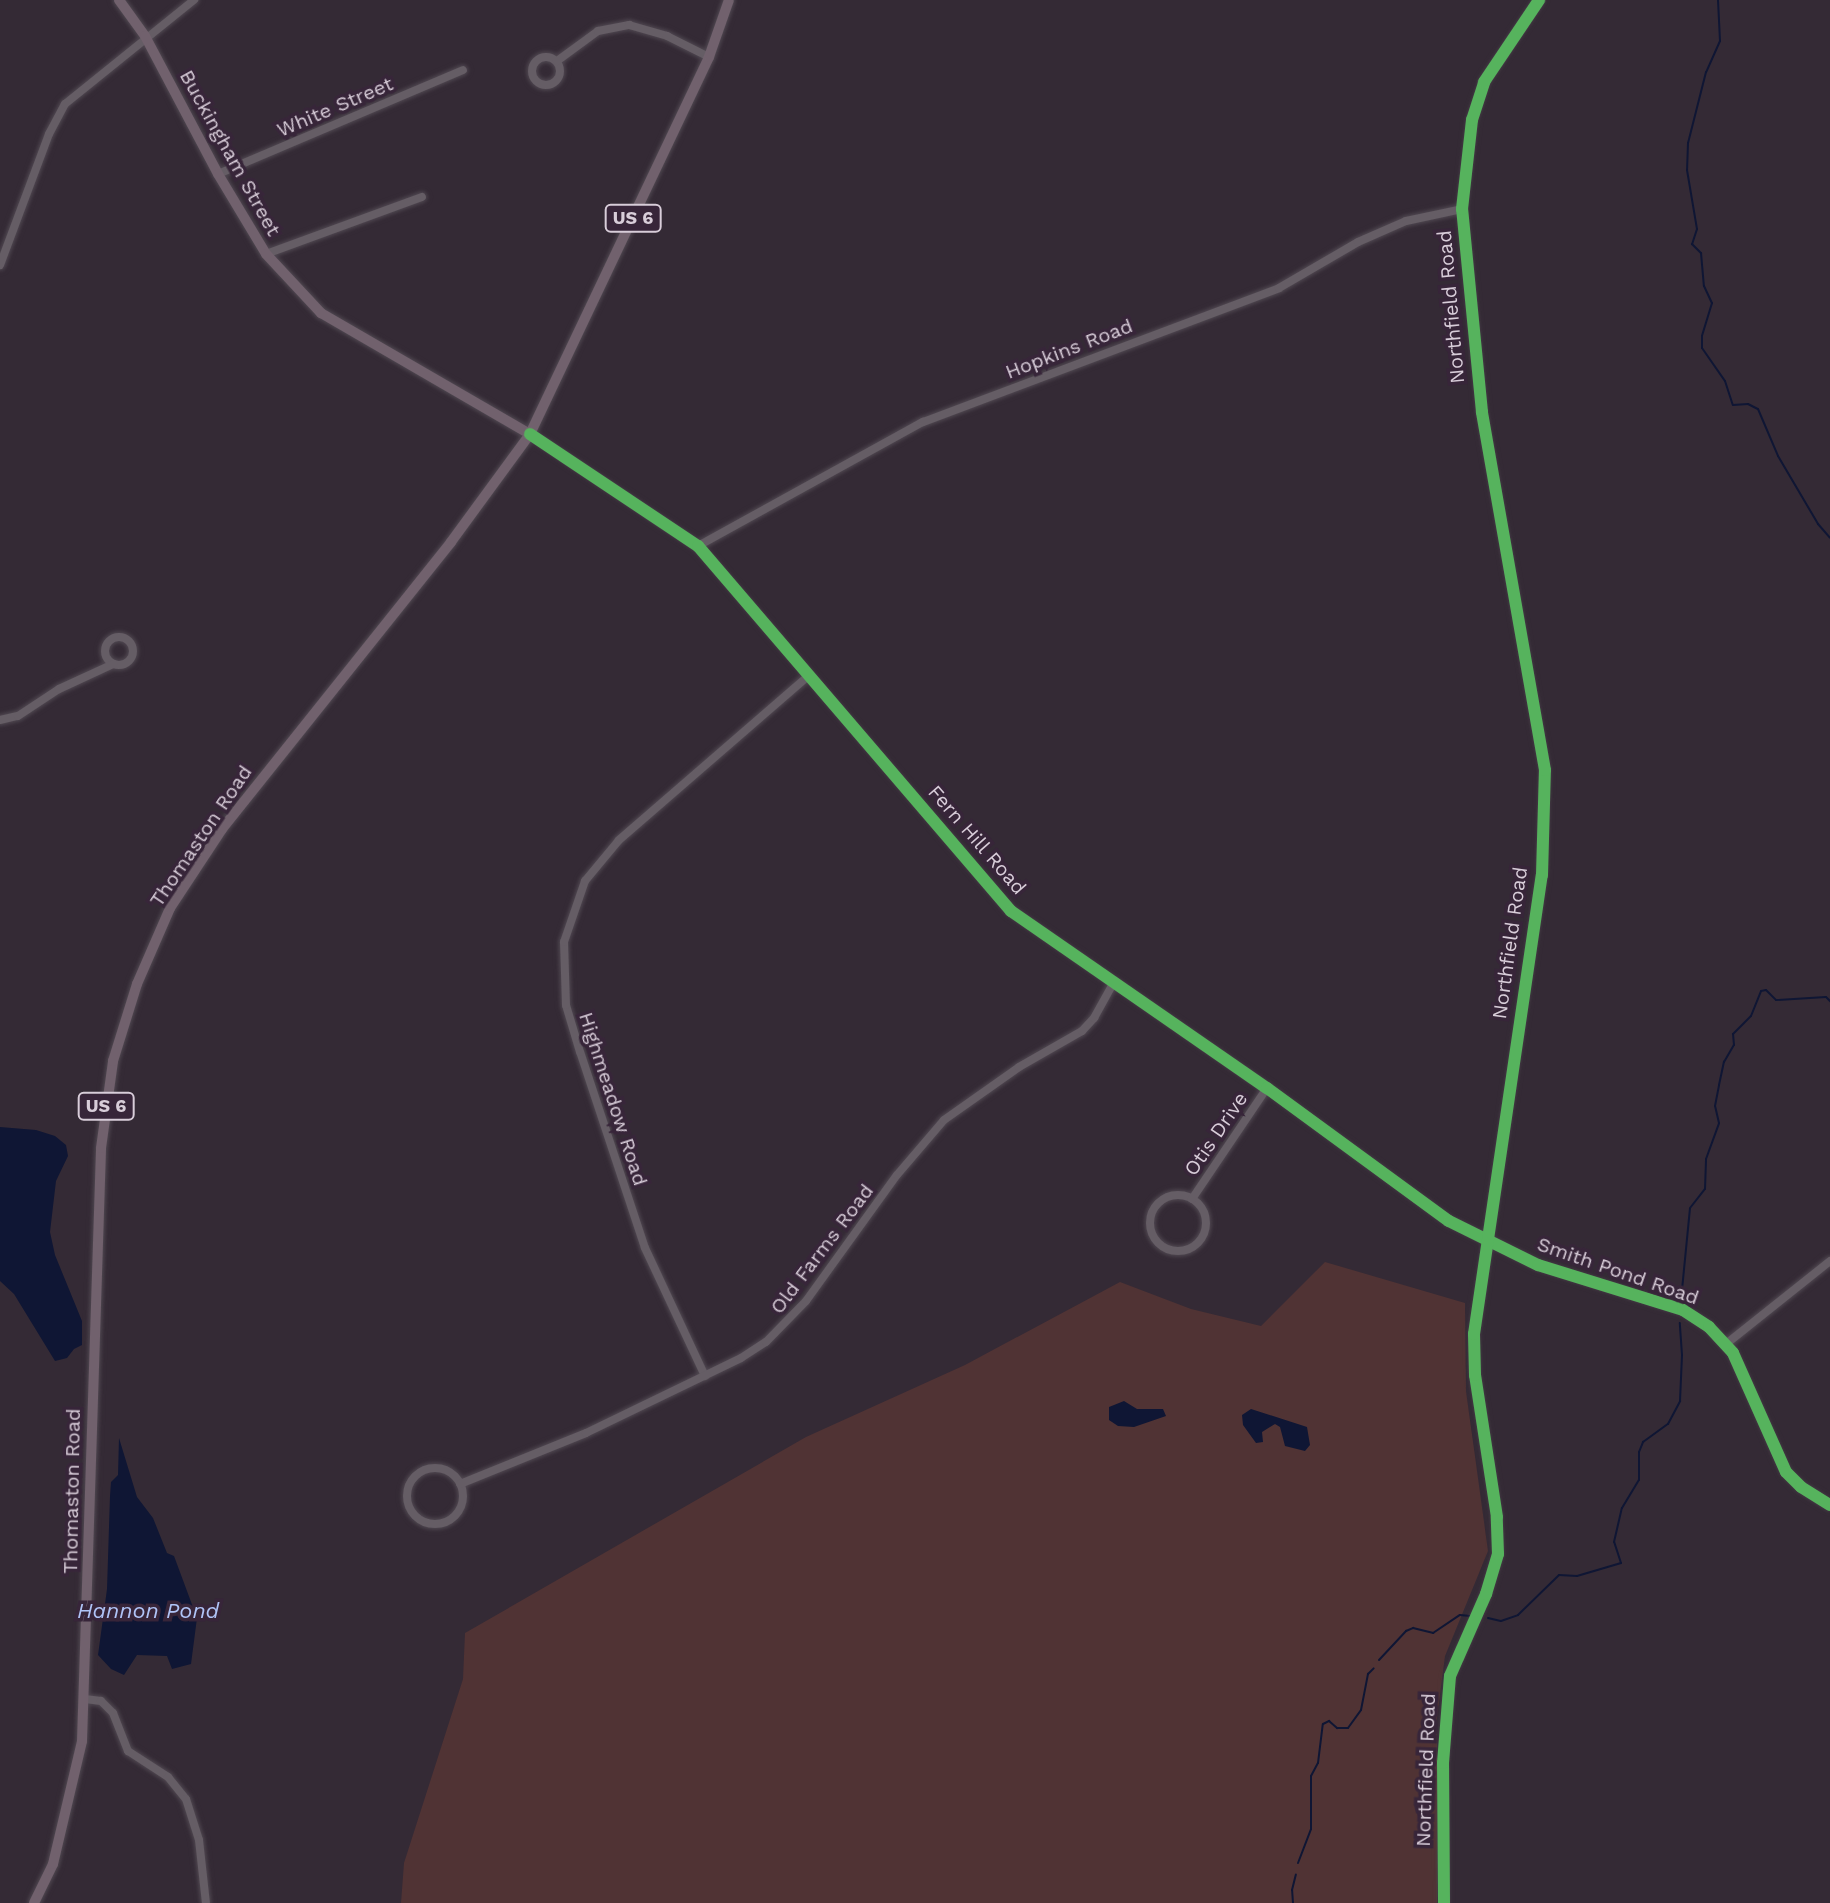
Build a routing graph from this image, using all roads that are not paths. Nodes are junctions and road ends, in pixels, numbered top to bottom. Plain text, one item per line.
1 (119, 0) edge
2 (194, 0) edge
3 (729, 0) edge
4 (1539, 0) edge
5 (145, 36) junction
6 (709, 57) junction
7 (557, 61) dead end
8 (463, 70) dead end
9 (218, 174) junction
10 (422, 197) dead end
11 (1462, 209) junction
12 (266, 254) junction
13 (0, 265) edge
14 (530, 434) junction
15 (698, 546) junction
16 (113, 664) dead end
17 (807, 677) junction
18 (0, 720) edge
19 (1113, 984) junction
20 (1267, 1088) junction
21 (1192, 1199) junction
22 (1487, 1243) junction
23 (1830, 1261) edge
24 (1726, 1344) junction
25 (705, 1376) junction
26 (460, 1484) junction
27 (1830, 1505) edge
28 (85, 1699) junction
29 (34, 1903) edge
30 (206, 1903) edge
31 (1444, 1903) edge

1 - 5 main road, Buckingham Street
2 - 5 street
3 - 6 main road, Thomaston Road / US 6
4 - 11 street, Northfield Road
5 - 9 main road, Buckingham Street
5 - 13 street
6 - 7 street
6 - 14 main road, Thomaston Road / US 6
8 - 9 street, White Street
9 - 12 main road, Buckingham Street
10 - 12 street
11 - 15 street, Hopkins Road
11 - 22 street, Northfield Road
12 - 14 main road, Buckingham Street
14 - 15 street, Fern Hill Road
14 - 28 main road, Thomaston Road / US 6
15 - 17 street, Fern Hill Road
16 - 18 street
17 - 19 street, Fern Hill Road
17 - 25 street, Highmeadow Road
19 - 20 street, Fern Hill Road
19 - 25 street, Old Farms Road
20 - 21 street, Otis Drive
20 - 22 street, Fern Hill Road
21 - 21 street, Otis Drive
22 - 24 street, Smith Pond Road
22 - 31 street, Northfield Road
23 - 24 street
24 - 27 street, Smith Pond Road
25 - 26 street, Old Farms Road
26 - 26 street
28 - 29 main road, Thomaston Road / US 6
28 - 30 street

